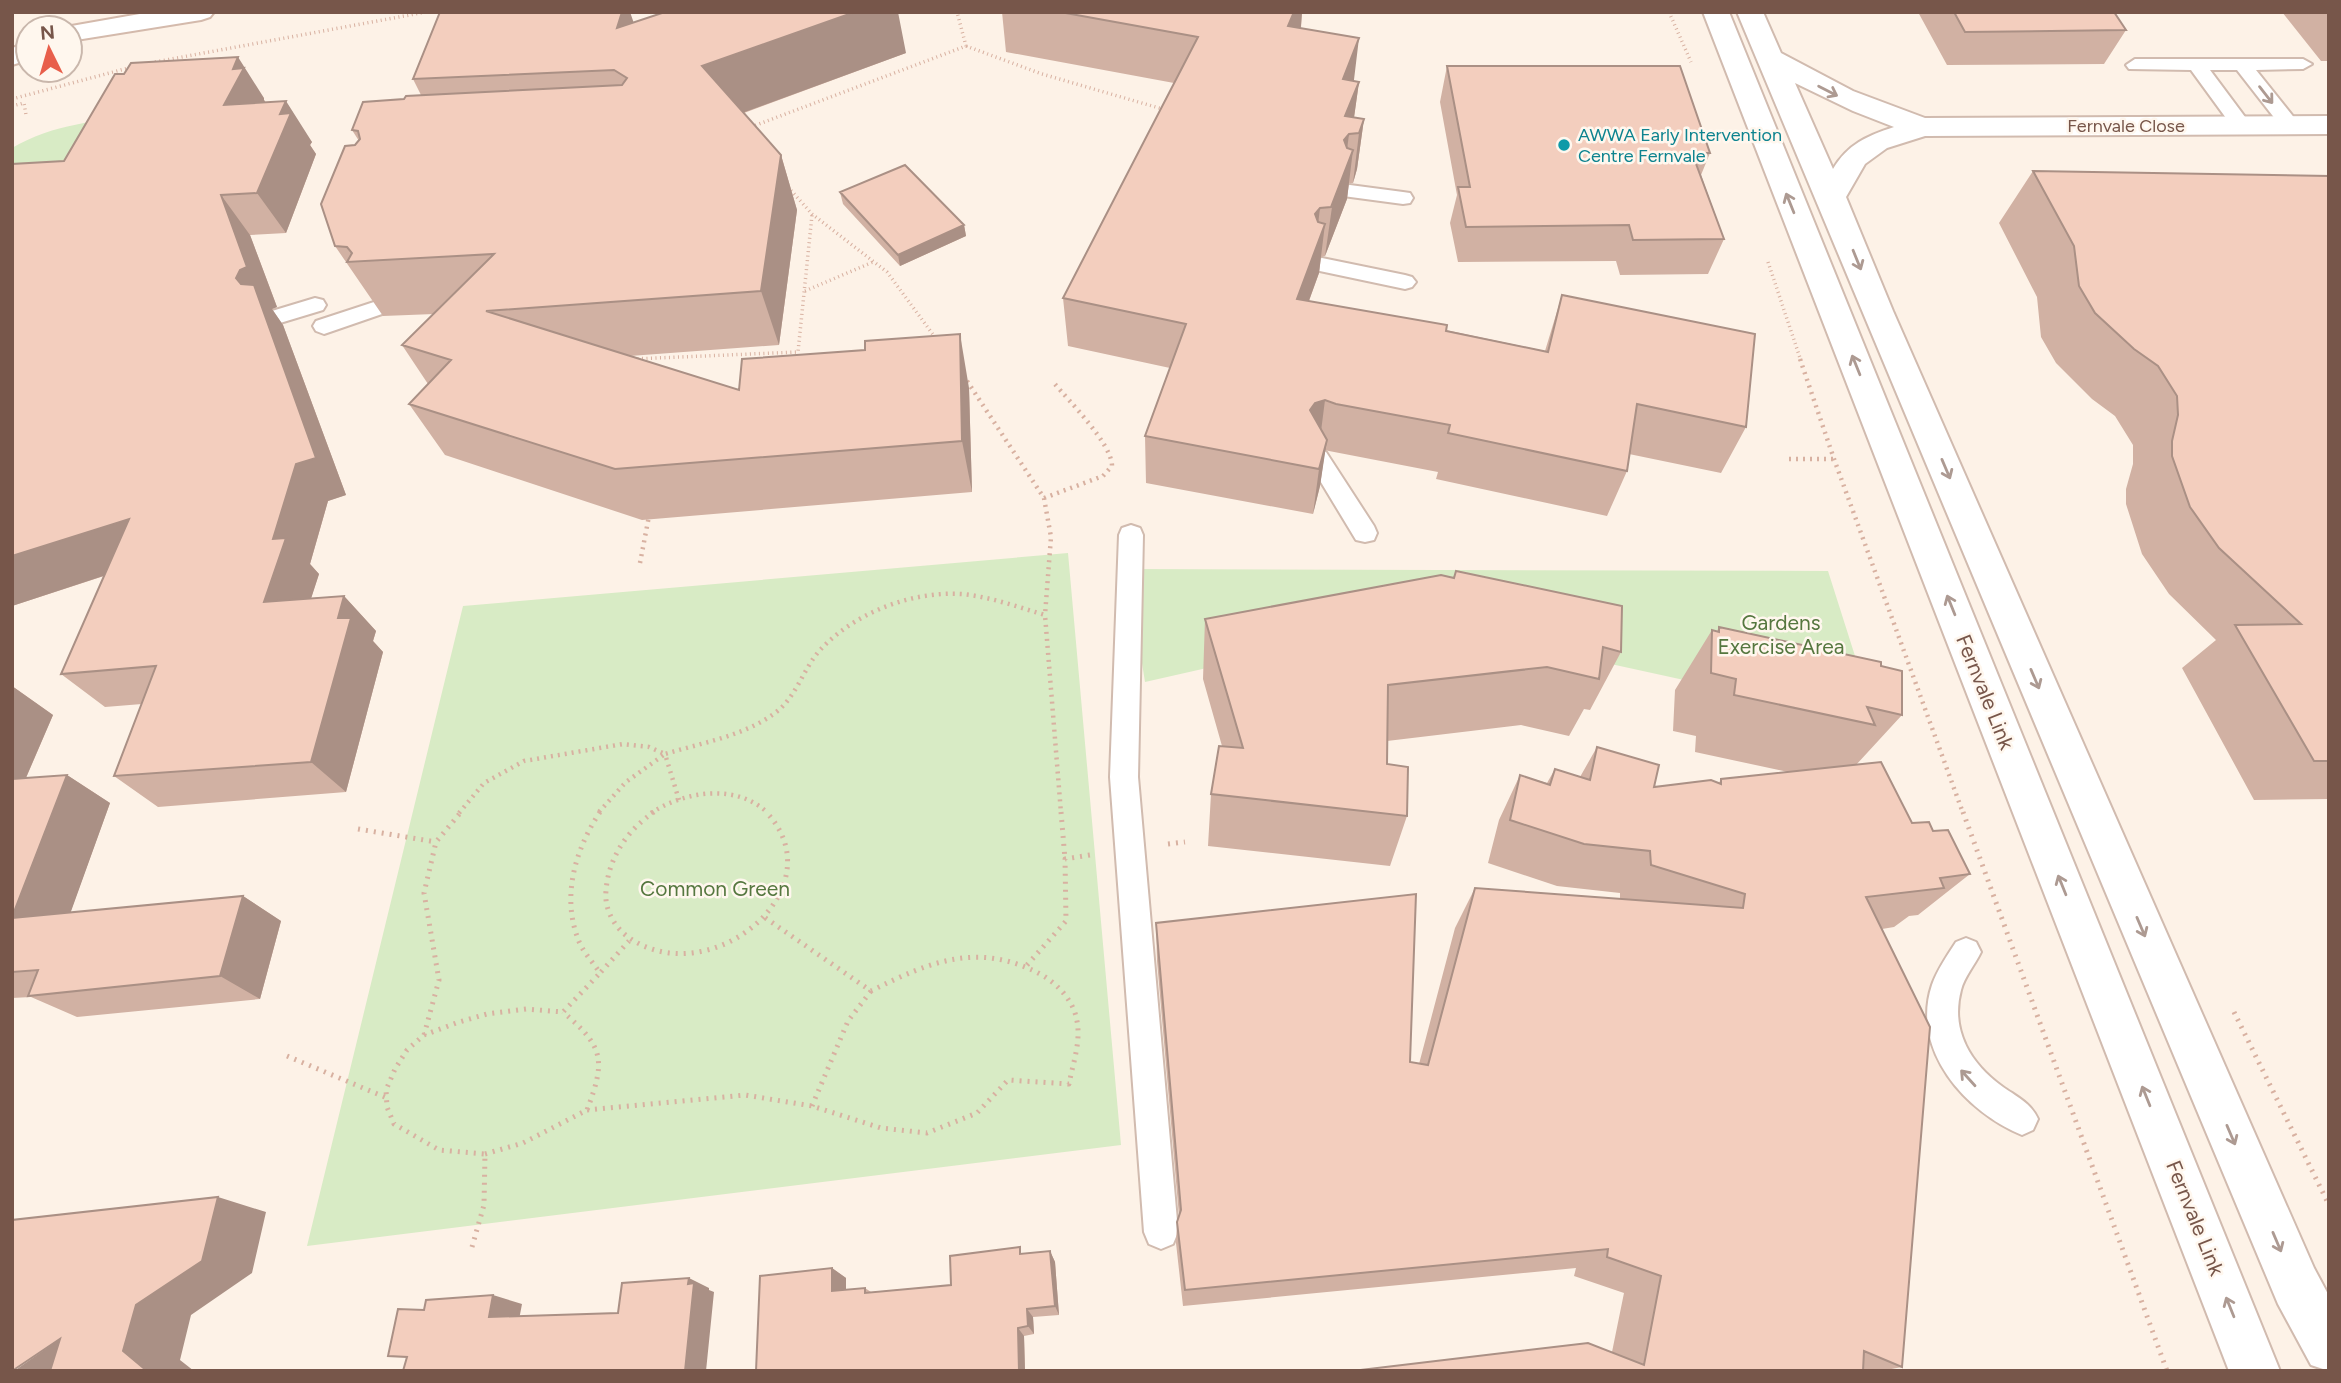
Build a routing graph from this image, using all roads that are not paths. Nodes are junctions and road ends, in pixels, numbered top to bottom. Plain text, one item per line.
1 (201, 12) edge
2 (1716, 12) edge
3 (1750, 12) edge
4 (84, 31) edge
5 (1769, 57) junction
6 (2242, 64) junction
7 (2303, 64) dead end
8 (2135, 65) dead end
9 (2197, 65) junction
10 (2241, 125) junction
11 (2290, 125) junction
12 (2329, 125) edge
13 (1923, 127) junction
14 (1350, 191) edge
15 (1831, 197) junction
16 (1403, 198) dead end
17 (1322, 265) edge
18 (1405, 282) dead end
19 (315, 305) dead end
20 (374, 309) edge
21 (280, 317) dead end
22 (324, 326) dead end
23 (1318, 458) edge
24 (1365, 533) dead end
25 (1132, 535) dead end
26 (1966, 952) dead end
27 (2022, 1119) dead end
28 (1161, 1232) dead end
29 (2329, 1347) edge
30 (2255, 1371) edge

1 - 4 street
30 -> 2 street, Fernvale Link
3 - 5 street
5 -> 13 street, Fernvale Close
5 - 15 street
6 - 7 lane
6 - 9 lane
6 -> 11 lane
8 - 9 lane
9 - 10 lane
10 - 11 street, Fernvale Close
10 - 13 street, Fernvale Close
11 - 12 street, Fernvale Close
13 - 15 street, Fernvale Close
14 - 16 lane
15 -> 29 street
17 - 18 lane
19 - 21 lane
20 - 22 lane
23 - 24 lane
25 - 28 lane
27 -> 26 lane

